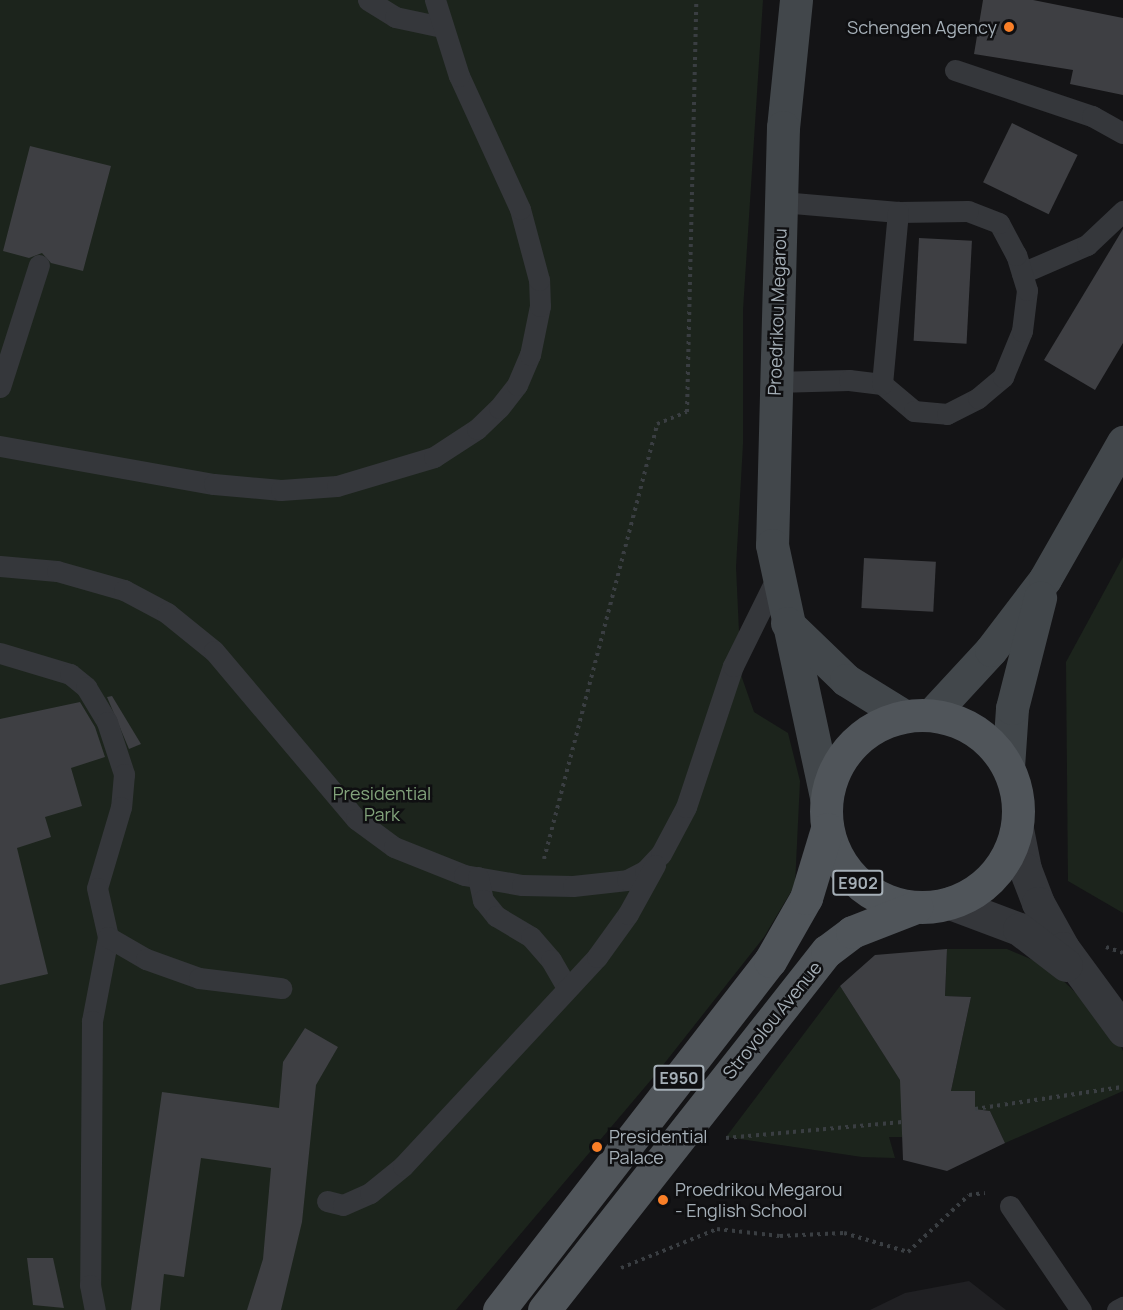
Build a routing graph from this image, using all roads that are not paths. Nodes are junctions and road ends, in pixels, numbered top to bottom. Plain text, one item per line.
1 (368, 0) edge
2 (435, 0) edge
3 (796, 0) edge
4 (442, 27) junction
5 (955, 70) dead end
6 (1123, 133) edge
7 (781, 202) junction
8 (898, 212) junction
9 (1123, 212) edge
10 (39, 265) dead end
11 (1022, 273) junction
12 (775, 382) junction
13 (882, 384) junction
14 (0, 387) edge
15 (1123, 442) edge
16 (0, 446) edge
17 (0, 566) edge
18 (776, 579) junction
19 (1046, 579) junction
20 (787, 623) junction
21 (0, 653) edge
22 (918, 716) junction
23 (1008, 767) junction
24 (826, 797) junction
25 (827, 829) junction
26 (1017, 829) junction
27 (661, 854) junction
28 (478, 878) junction
29 (950, 903) junction
30 (916, 907) junction
31 (108, 937) junction
32 (281, 988) dead end
33 (567, 988) junction
34 (1100, 997) junction
35 (1123, 1030) edge
36 (327, 1201) dead end
37 (1010, 1206) road end
38 (1123, 1307) edge
39 (95, 1310) edge
40 (499, 1310) edge
41 (544, 1310) edge
42 (1081, 1310) edge
43 (1117, 1310) edge

1 - 4 lane
2 - 4 lane
3 - 7 main road, Proedrikou Megarou
4 - 16 lane
5 - 6 lane
7 - 8 lane
7 - 12 main road, Proedrikou Megarou
8 - 11 lane
8 - 13 lane
9 - 11 lane
10 - 14 lane
11 - 13 lane
12 - 13 lane
12 - 18 main road, Proedrikou Megarou
15 - 19 main road
17 - 28 lane
18 - 20 main road, Proedrikou Megarou
18 - 27 lane
19 - 22 main road
19 - 23 main road
20 - 22 main road
20 - 24 main road, Proedrikou Megarou
21 - 31 lane
22 - 23 main road, E902
22 - 24 main road, E902
23 - 26 main road, E902
24 - 25 main road, E902
25 - 30 main road, E902
25 - 40 main road, Strovolou Avenue / E950
26 - 29 main road, E902
26 - 34 street
27 - 28 lane
27 - 33 lane
28 - 33 lane
29 - 30 main road, E902
29 - 34 street
30 - 41 main road, Strovolou Avenue / E950
31 - 32 lane
31 - 39 lane
33 - 36 lane
34 - 35 street
37 - 42 lane
38 - 43 lane

